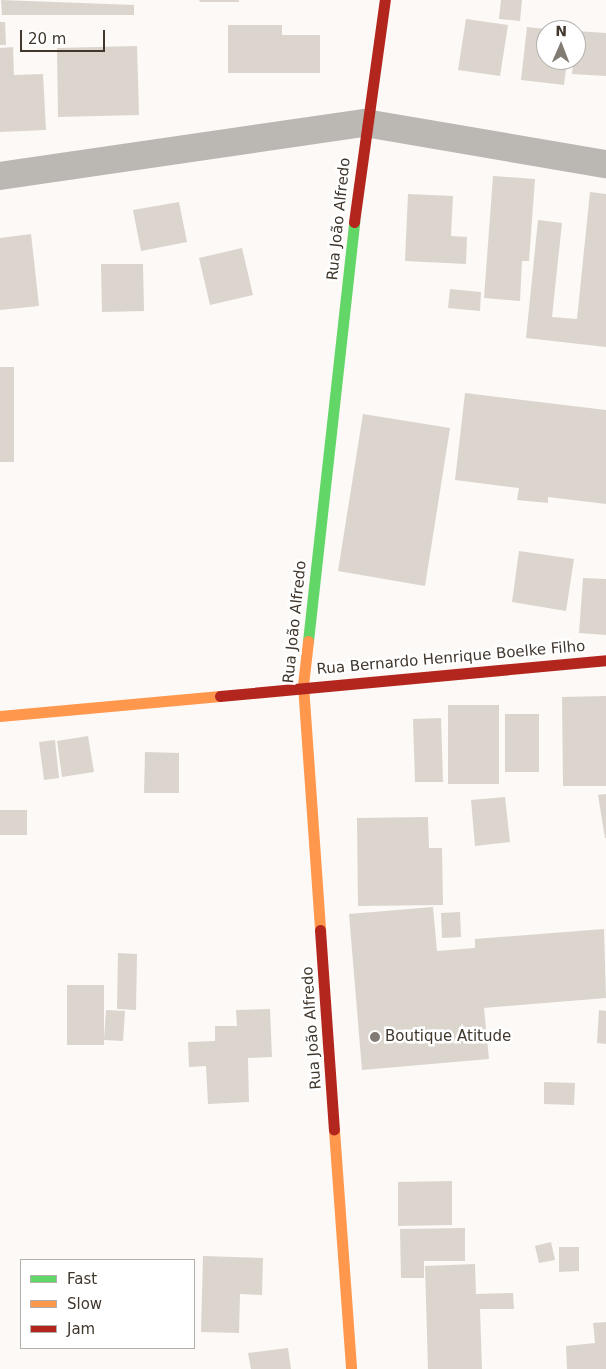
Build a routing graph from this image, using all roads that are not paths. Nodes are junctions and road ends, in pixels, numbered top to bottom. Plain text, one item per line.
1 (385, 0) edge
2 (365, 123) junction
3 (606, 164) edge
4 (0, 176) edge
5 (606, 660) edge
6 (303, 685) junction
7 (0, 716) edge
8 (352, 1369) edge

1 - 2 street, Rua João Alfredo
2 - 3 street
2 - 4 street
2 - 6 street, Rua João Alfredo
5 - 6 street, Rua Bernardo Henrique Boelke Filho
6 - 7 street, Rua Bernardo Henrique Boelke Filho
6 - 8 street, Rua João Alfredo

